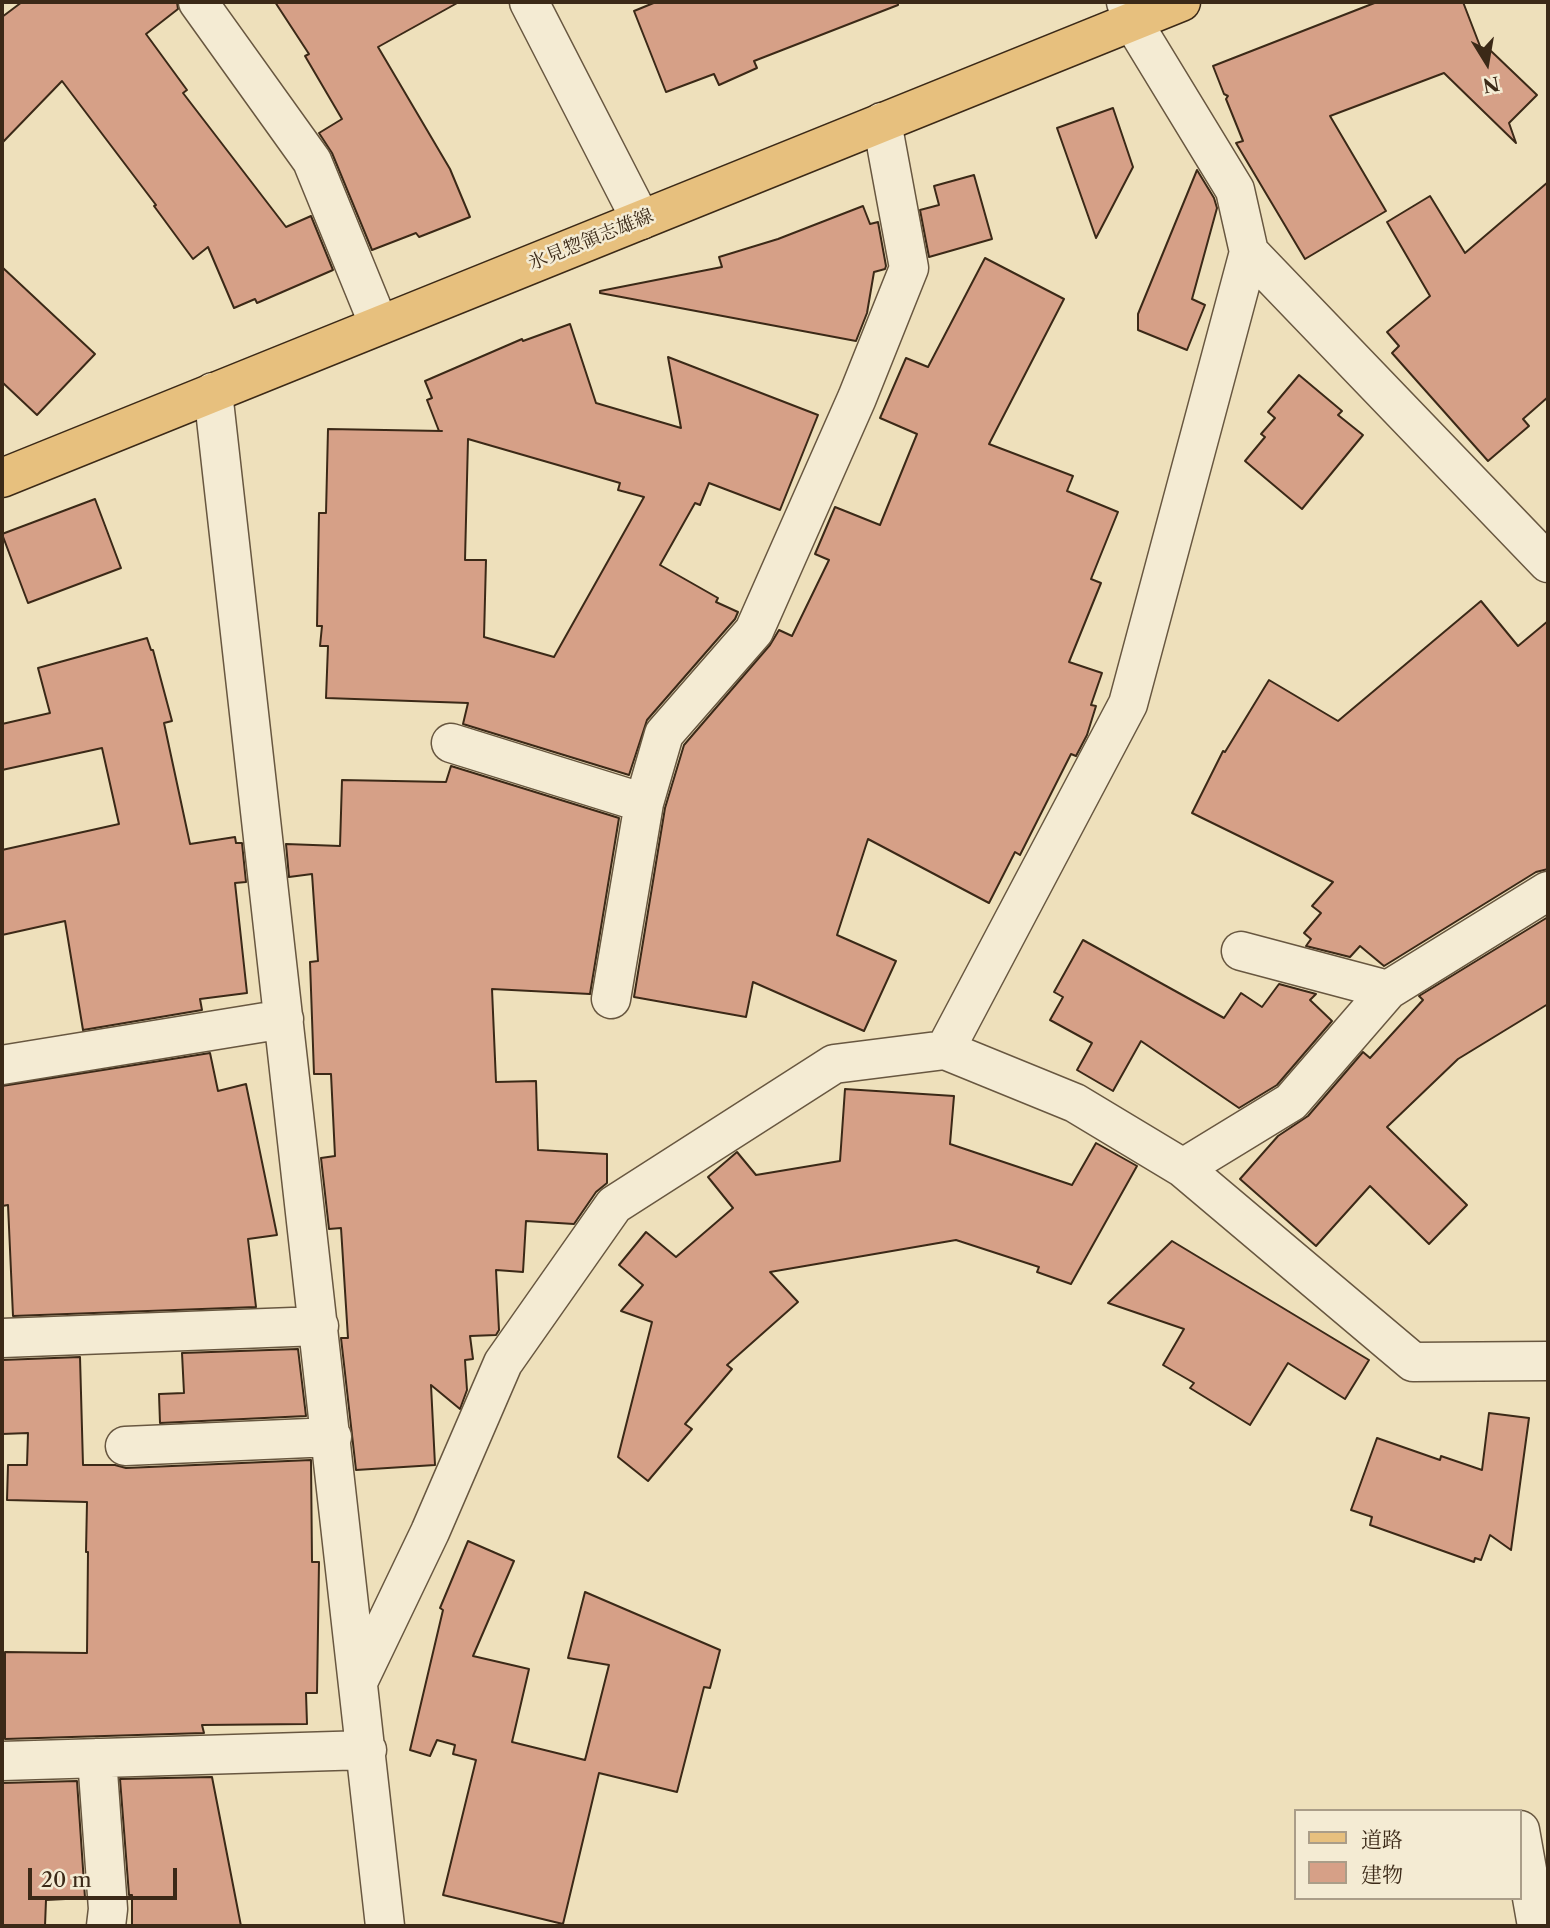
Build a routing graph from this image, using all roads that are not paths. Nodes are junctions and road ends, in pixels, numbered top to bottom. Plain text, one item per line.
1 (198, 2) edge
2 (529, 2) edge
3 (1181, 2) edge
4 (1129, 11) edge
5 (882, 122) junction
6 (641, 219) junction
7 (1249, 252) junction
8 (379, 325) junction
9 (213, 392) junction
10 (2, 478) edge
11 (1548, 563) edge
12 (451, 743) dead end
13 (644, 803) junction
14 (1548, 891) edge
15 (1241, 951) dead end
16 (1388, 990) junction
17 (611, 999) dead end
18 (284, 1018) junction
19 (945, 1050) junction
20 (2, 1065) edge
21 (1182, 1168) junction
22 (319, 1326) junction
23 (2, 1338) edge
24 (1547, 1369) edge
25 (332, 1437) junction
26 (125, 1446) dead end
27 (359, 1680) junction
28 (367, 1750) junction
29 (97, 1758) junction
30 (2, 1760) edge
31 (1522, 1841) edge
32 (106, 1926) edge
33 (385, 1926) edge
34 (1537, 1926) edge

1 - 8 street
2 - 6 street
3 - 4 main road, 氷見惣領志雄線
4 - 5 main road, 氷見惣領志雄線
4 - 7 street
5 - 6 main road, 氷見惣領志雄線
5 - 13 street
6 - 8 main road, 氷見惣領志雄線
7 - 11 street
7 - 19 street
8 - 9 main road, 氷見惣領志雄線
9 - 10 main road, 氷見惣領志雄線
9 - 18 street
12 - 13 street
13 - 17 street
14 - 16 street
15 - 16 street
16 - 21 street
18 - 20 street
18 - 22 street
19 - 21 street
19 - 27 street
21 - 24 street
22 - 23 street
22 - 25 street
25 - 26 street
25 - 27 street
27 - 28 street
28 - 29 street
28 - 33 street
29 - 30 street
29 - 32 street
31 - 34 street

